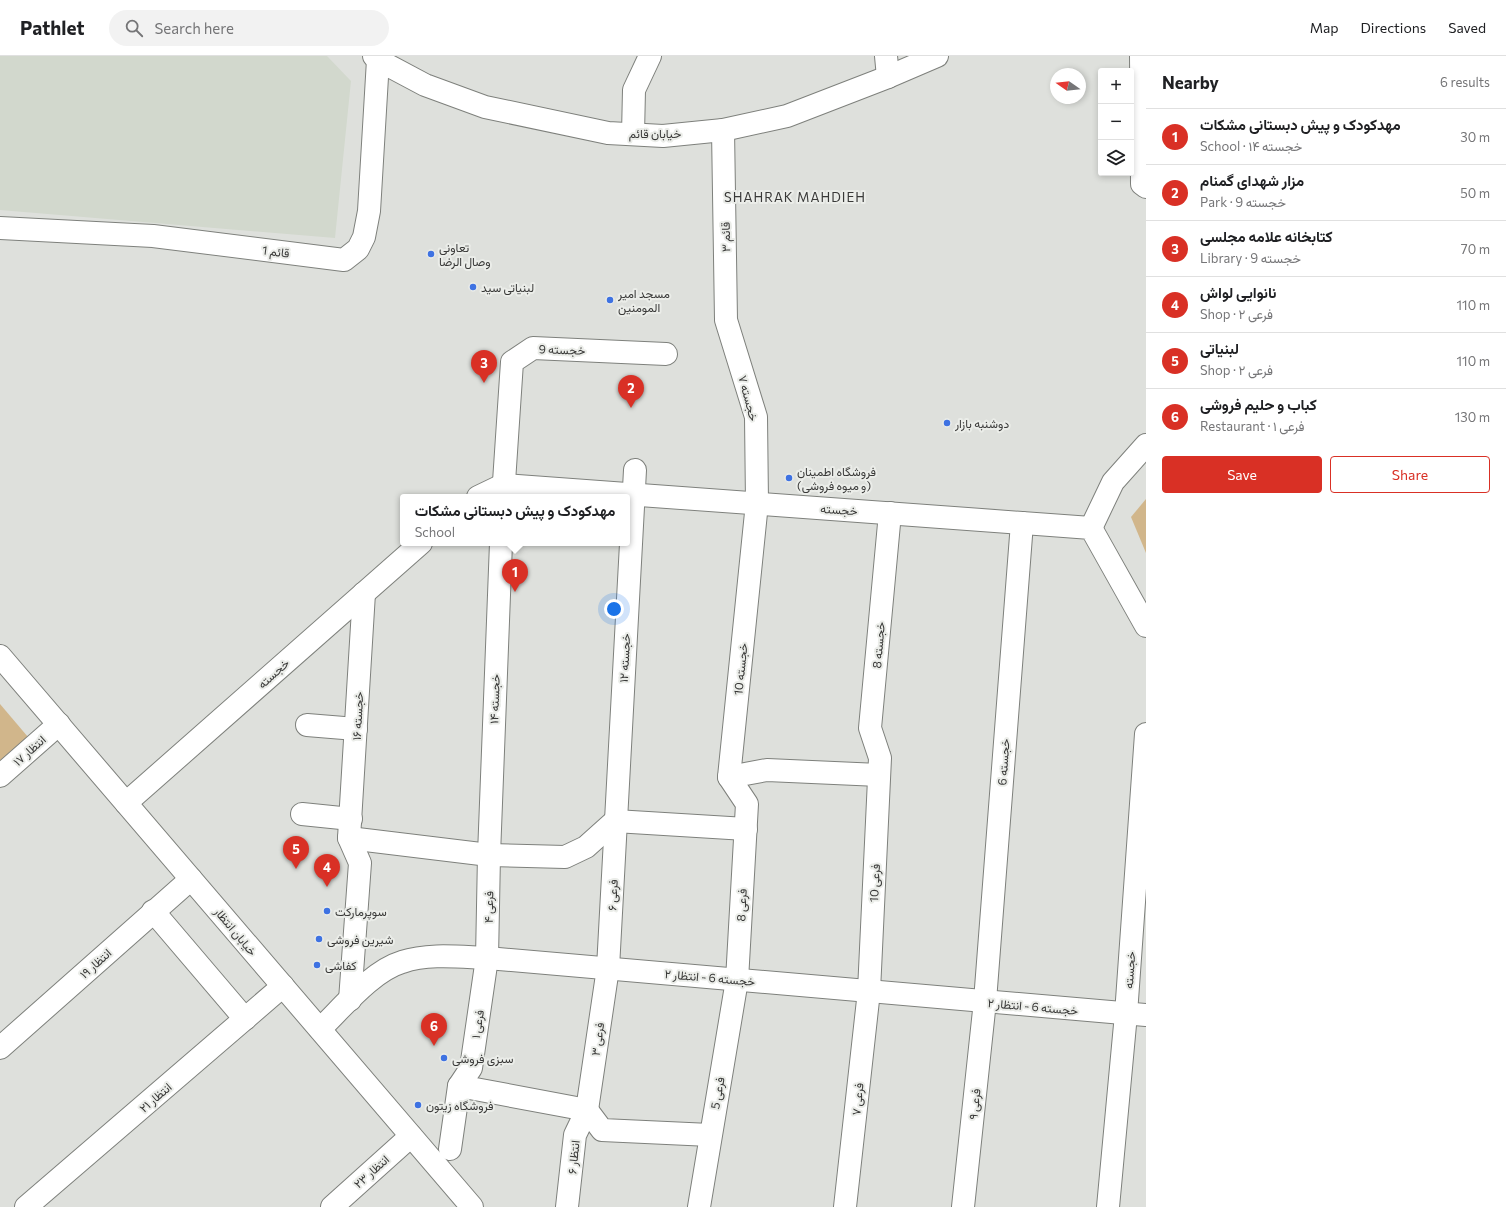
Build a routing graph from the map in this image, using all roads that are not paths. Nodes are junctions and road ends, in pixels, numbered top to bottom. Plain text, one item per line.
1 (650, 56) edge
2 (886, 56) edge
3 (937, 56) edge
4 (1141, 56) edge
5 (376, 58) edge
6 (888, 77) junction
7 (723, 130) junction
8 (633, 134) junction
9 (1146, 187) edge
10 (0, 228) edge
11 (726, 320) joint
12 (666, 354) dead end
13 (1146, 445) edge
14 (636, 470) dead end
15 (503, 491) edge
16 (490, 494) edge
17 (633, 494) junction
18 (757, 503) junction
19 (890, 513) junction
20 (1022, 523) junction
21 (1091, 528) junction
22 (418, 546) edge
23 (501, 546) edge
24 (364, 593) junction
25 (1146, 626) edge
26 (0, 656) edge
27 (59, 724) junction
28 (307, 725) dead end
29 (356, 730) junction
30 (1146, 734) edge
31 (879, 775) junction
32 (0, 776) edge
33 (729, 777) junction
34 (126, 803) junction
35 (302, 814) dead end
36 (615, 821) junction
37 (350, 829) junction
38 (746, 830) junction
39 (488, 855) junction
40 (191, 879) junction
41 (153, 911) junction
42 (487, 958) junction
43 (608, 968) junction
44 (737, 980) junction
45 (283, 986) junction
46 (869, 991) junction
47 (350, 1000) junction
48 (985, 1001) junction
49 (1136, 1014) edge
50 (245, 1019) junction
51 (320, 1029) junction
52 (0, 1048) edge
53 (460, 1086) junction
54 (587, 1110) junction
55 (710, 1135) junction
56 (411, 1136) junction
57 (450, 1149) dead end
58 (26, 1207) edge
59 (332, 1207) edge
60 (472, 1207) edge
61 (567, 1207) edge
62 (698, 1207) edge
63 (845, 1207) edge
64 (963, 1207) edge
65 (1108, 1207) edge

1 - 8 street
2 - 6 street
3 - 6 street, خیابان قائم
4 - 9 street
5 - 8 street, خیابان قائم
5 - 10 street, قائم 1
6 - 7 street, خیابان قائم
7 - 8 street, خیابان قائم
7 - 11 street, قائم ۳
11 - 18 street, خجسته ۷
12 - 15 street, خجسته 9
13 - 21 street
14 - 17 street, خجسته ۱۲
15 - 16 street, خجسته
15 - 17 street, خجسته
17 - 18 street, خجسته
17 - 36 street, خجسته ۱۲
18 - 19 street, خجسته
18 - 33 street, خجسته 10
19 - 20 street, خجسته
19 - 31 street, خجسته 8
20 - 21 street, خجسته
20 - 48 street, خجسته 6
21 - 25 street
22 - 24 street, خجسته
23 - 39 street, خجسته ۱۴
24 - 29 street, خجسته ۱۶
24 - 34 street, خجسته
26 - 27 street, خیابان انتظار
27 - 32 street, انتظار ۱۷
27 - 34 street, خیابان انتظار
28 - 29 street
29 - 37 street, خجسته ۱۶
30 - 49 street, خجسته
31 - 33 street
31 - 46 street, فرعی 10
33 - 38 street
34 - 40 street, خیابان انتظار
35 - 37 street
36 - 38 street
36 - 39 street
36 - 43 street, فرعی ۶
37 - 39 street
37 - 47 street
38 - 44 street, فرعی 8
39 - 42 street, فرعی ۴
40 - 41 street, انتظار ۱۹
40 - 45 street, خیابان انتظار
41 - 50 street
41 - 52 street, انتظار ۱۹
42 - 43 street, خجسته 6 - انتظار ۲
42 - 47 street, خجسته 6 - انتظار ۲
42 - 53 street, فرعی ۱
43 - 44 street, خجسته 6 - انتظار ۲
43 - 54 street, فرعی ۳
44 - 46 street, خجسته 6 - انتظار ۲
44 - 55 street, فرعی 5
45 - 50 street, انتظار ۲۱
45 - 51 street, خیابان انتظار
46 - 48 street, خجسته 6 - انتظار ۲
46 - 63 street, فرعی ۷
47 - 51 street, خجسته 6 - انتظار ۲
48 - 49 street, خجسته 6 - انتظار ۲
48 - 64 street, فرعی ۹
49 - 65 street, خجسته
50 - 58 street, انتظار ۲۱
51 - 56 street, خیابان انتظار
53 - 54 street
53 - 57 street
54 - 55 street
54 - 61 street, انتظار ۶
55 - 62 street, فرعی 5
56 - 59 street, انتظار ۲۳
56 - 60 street, خیابان انتظار

